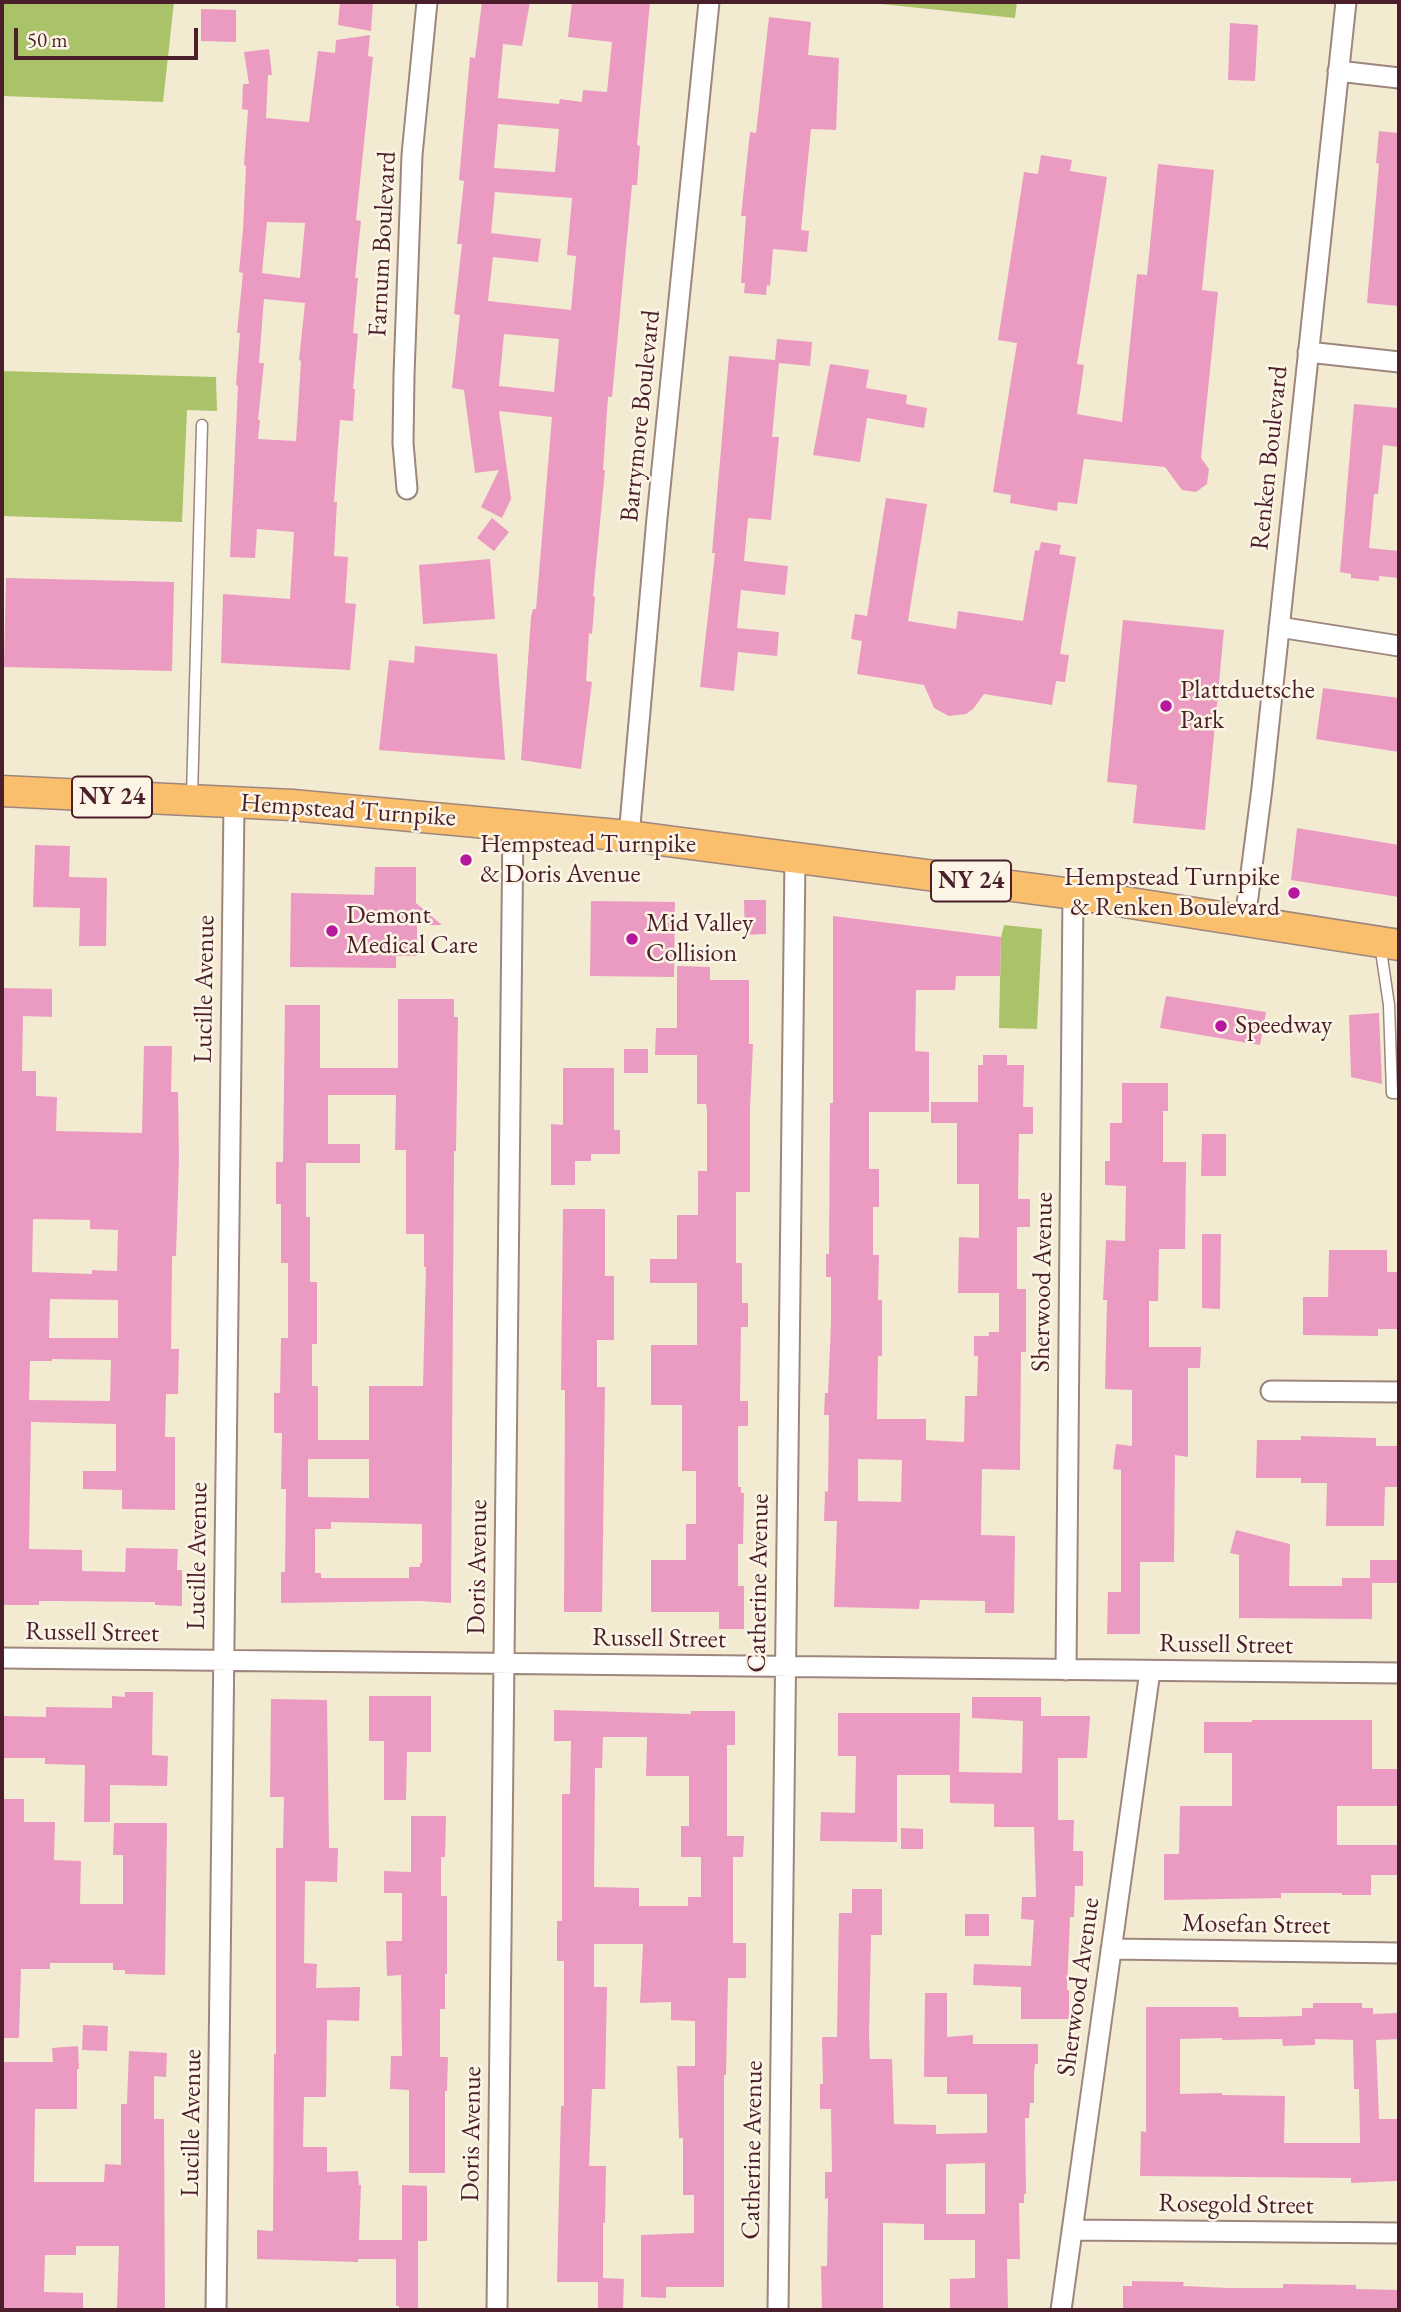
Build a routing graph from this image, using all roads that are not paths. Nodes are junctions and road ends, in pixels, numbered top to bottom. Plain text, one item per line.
1 (427, 2) edge
2 (709, 2) edge
3 (1346, 2) edge
4 (1338, 71) junction
5 (1399, 78) edge
6 (1308, 352) junction
7 (1399, 362) edge
8 (202, 425) dead end
9 (407, 489) dead end
10 (1279, 627) junction
11 (1399, 646) edge
12 (2, 792) edge
13 (192, 800) junction
14 (233, 803) junction
15 (513, 824) junction
16 (629, 836) junction
17 (795, 857) junction
18 (1073, 894) junction
19 (1245, 920) junction
20 (1389, 944) edge
21 (1394, 1006) edge
22 (1395, 1040) edge
23 (1395, 1068) edge
24 (1399, 1093) edge
25 (1271, 1391) dead end
26 (1399, 1392) edge
27 (2, 1658) edge
28 (223, 1661) junction
29 (503, 1664) junction
30 (784, 1666) junction
31 (1066, 1670) junction
32 (1150, 1671) junction
33 (1399, 1673) edge
34 (1111, 1949) junction
35 (1399, 1953) edge
36 (1072, 2230) junction
37 (1399, 2233) edge
38 (216, 2310) edge
39 (497, 2310) edge
40 (778, 2310) edge
41 (1061, 2310) edge

1 - 9 street, Farnum Boulevard
2 - 16 street, Barrymore Boulevard
3 - 4 street, Renken Boulevard
4 - 5 street
4 - 6 street, Renken Boulevard
6 - 7 street
6 - 10 street, Renken Boulevard
8 - 13 lane
10 - 11 street
10 - 19 street, Renken Boulevard
12 - 13 main road, Hempstead Turnpike / NY 24
13 - 14 main road, Hempstead Turnpike / NY 24
14 - 15 main road, Hempstead Turnpike / NY 24
14 - 28 street, Lucille Avenue
15 - 16 main road, Hempstead Turnpike / NY 24
15 - 29 street, Doris Avenue
16 - 17 main road, Hempstead Turnpike / NY 24
17 - 18 main road, Hempstead Turnpike / NY 24
17 - 30 street, Catherine Avenue
18 - 19 main road, Hempstead Turnpike / NY 24
18 - 31 street, Sherwood Avenue
19 - 20 main road, Hempstead Turnpike / NY 24
20 - 21 lane
21 - 22 lane
22 - 23 lane
23 - 24 lane
25 - 26 street
27 - 28 street, Russell Street
28 - 29 street, Russell Street
28 - 38 street, Lucille Avenue
29 - 30 street, Russell Street
29 - 39 street, Doris Avenue
30 - 31 street, Russell Street
30 - 40 street, Catherine Avenue
31 - 32 street, Russell Street
32 - 33 street, Russell Street
32 - 34 street, Sherwood Avenue
34 - 35 street, Mosefan Street
34 - 36 street, Sherwood Avenue
36 - 37 street, Rosegold Street
36 - 41 street, Sherwood Avenue

